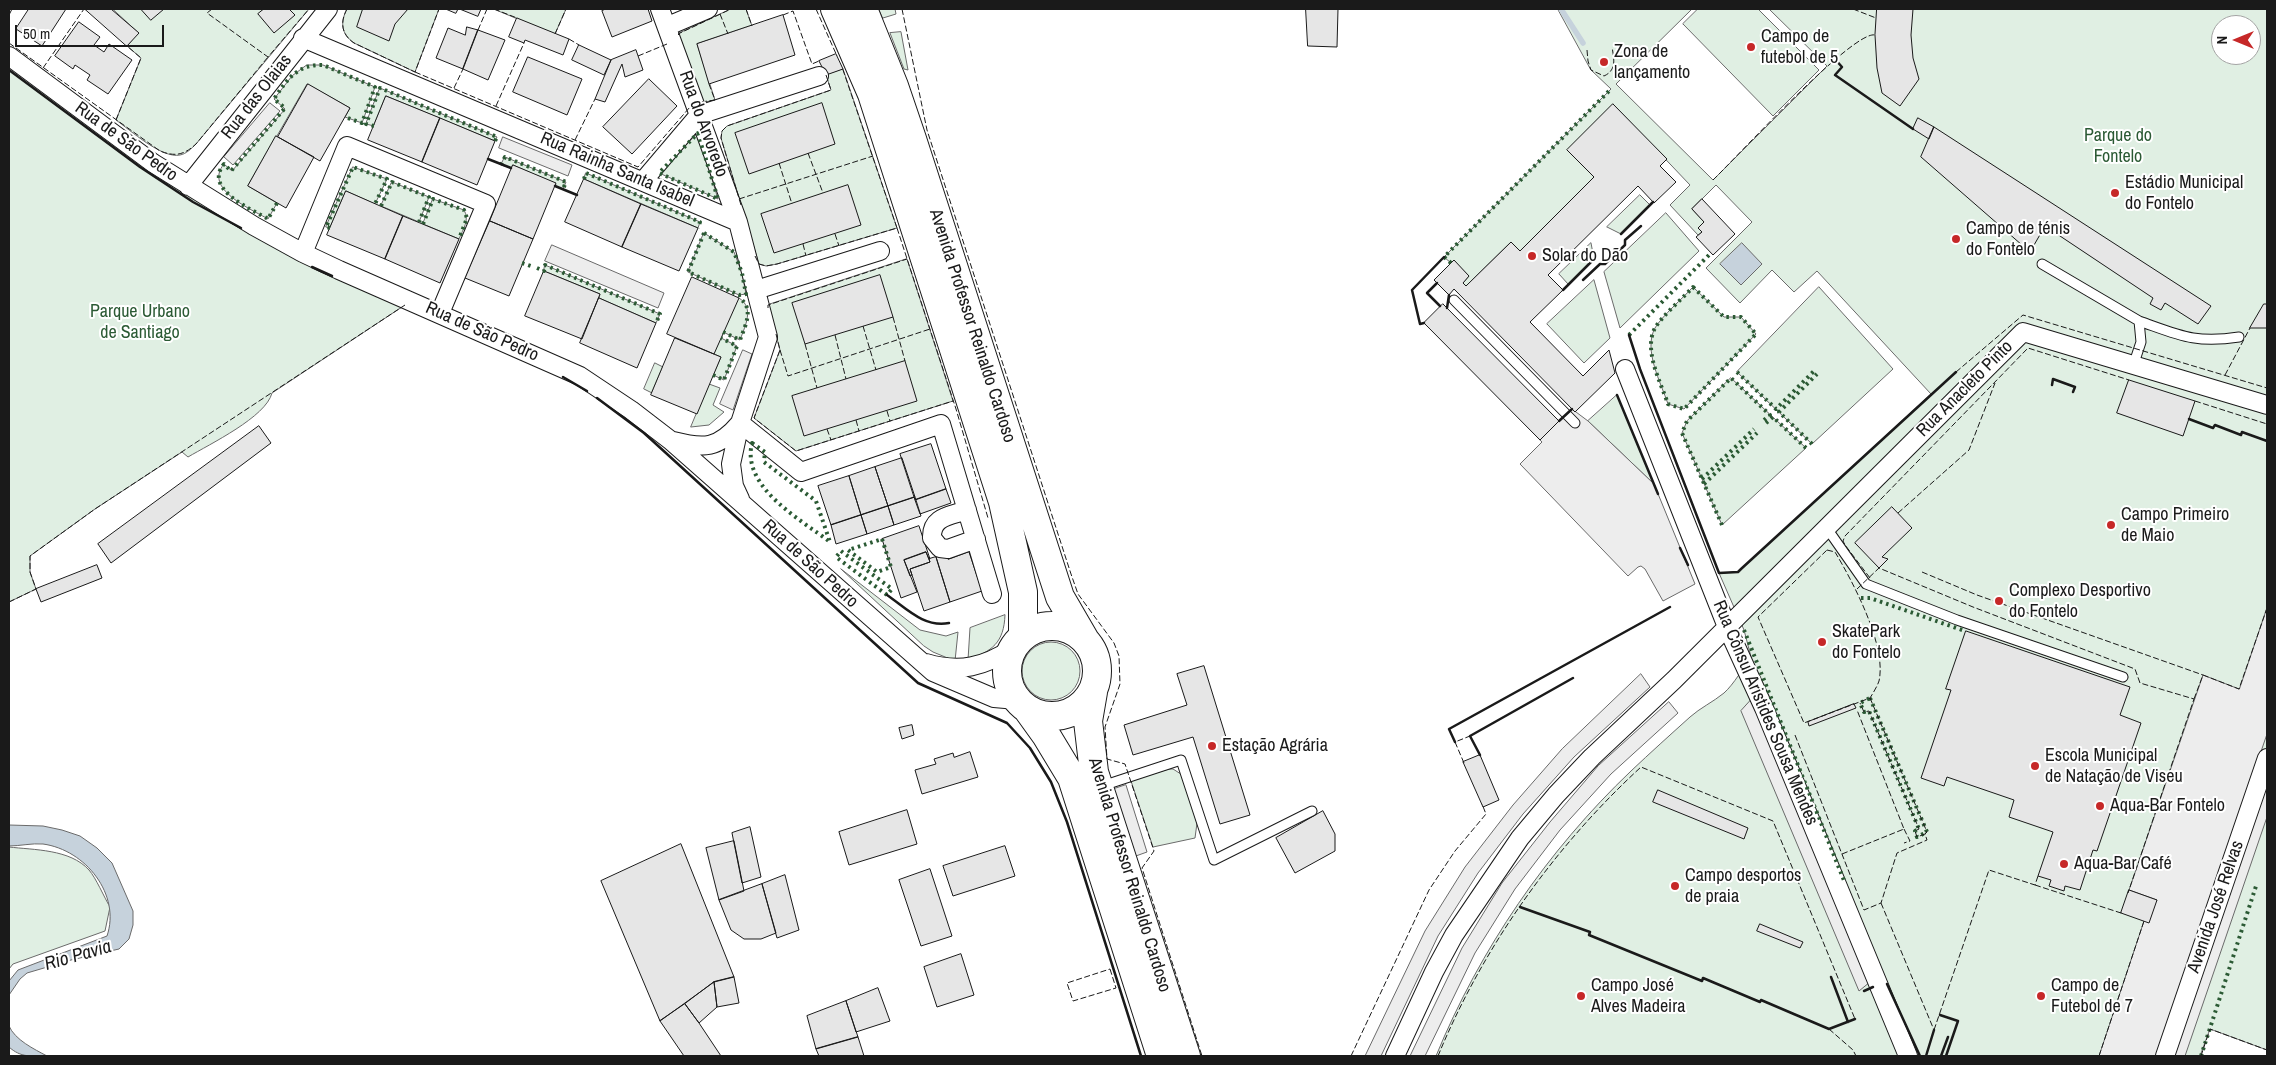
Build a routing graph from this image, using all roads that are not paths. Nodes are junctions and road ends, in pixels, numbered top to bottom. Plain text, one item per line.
1 (328, 9) edge
2 (660, 9) edge
3 (708, 9) edge
4 (835, 9) edge
5 (863, 9) edge
6 (668, 26) junction
7 (303, 38) junction
8 (9, 56) edge
9 (819, 76) dead end
10 (699, 115) junction
11 (643, 181) junction
12 (188, 186) junction
13 (738, 222) junction
14 (880, 251) dead end
15 (303, 253) junction
16 (2042, 264) dead end
17 (756, 290) junction
18 (1454, 300) dead end
19 (440, 313) junction
20 (2139, 321) junction
21 (2239, 337) dead end
22 (2134, 363) junction
23 (1625, 370) dead end
24 (2267, 404) edge
25 (740, 423) junction
26 (1575, 423) dead end
27 (670, 440) junction
28 (742, 503) junction
29 (967, 510) junction
30 (1826, 527) junction
31 (976, 539) junction
32 (992, 594) dead end
33 (1727, 627) junction
34 (1085, 640) junction
35 (1018, 642) junction
36 (918, 660) junction
37 (2123, 678) dead end
38 (1092, 692) junction
39 (1023, 705) junction
40 (2267, 758) edge
41 (1099, 787) junction
42 (1312, 811) dead end
43 (1161, 1056) edge
44 (1186, 1056) edge
45 (1394, 1056) edge
46 (1908, 1056) edge
47 (2166, 1056) edge

1 - 7 street, Rua das Olaias
2 - 6 street, Rua do Arvoredo
3 - 6 street
4 - 35 main road, Avenida Professor Reinaldo Cardoso
5 - 34 main road, Avenida Professor Reinaldo Cardoso
6 - 10 street, Rua do Arvoredo
7 - 11 street, Rua Rainha Santa Isabel
7 - 12 street, Rua das Olaias
8 - 12 street, Rua de São Pedro
9 - 10 street
10 - 11 street
10 - 13 street, Rua do Arvoredo
11 - 13 street, Rua Rainha Santa Isabel
12 - 15 street, Rua de São Pedro
13 - 17 street
14 - 17 street
15 - 19 street, Rua de São Pedro
15 - 19 street
16 - 20 lane
17 - 25 street
18 - 26 lane
19 - 27 street, Rua de São Pedro
20 - 21 lane
20 - 22 lane
22 - 24 street, Rua Anacleto Pinto
22 - 30 street, Rua Anacleto Pinto
23 - 33 street, Rua Cônsul Aristides Sousa Mendes
25 - 27 street
25 - 28 street
25 - 29 street
27 - 28 street, Rua de São Pedro
28 - 36 street, Rua de São Pedro
29 - 31 street
29 - 31 street
30 - 33 street, Rua Anacleto Pinto
30 - 37 lane
31 - 32 street
33 - 45 street, Rua Anacleto Pinto
33 - 46 street, Rua Cônsul Aristides Sousa Mendes
34 - 35 main road
34 - 38 main road
35 - 36 street
35 - 39 main road
36 - 39 street, Rua de São Pedro
38 - 39 main road
38 - 41 main road, Avenida Professor Reinaldo Cardoso
39 - 43 main road, Avenida Professor Reinaldo Cardoso
40 - 47 street, Avenida José Relvas
41 - 42 lane
41 - 44 main road, Avenida Professor Reinaldo Cardoso

